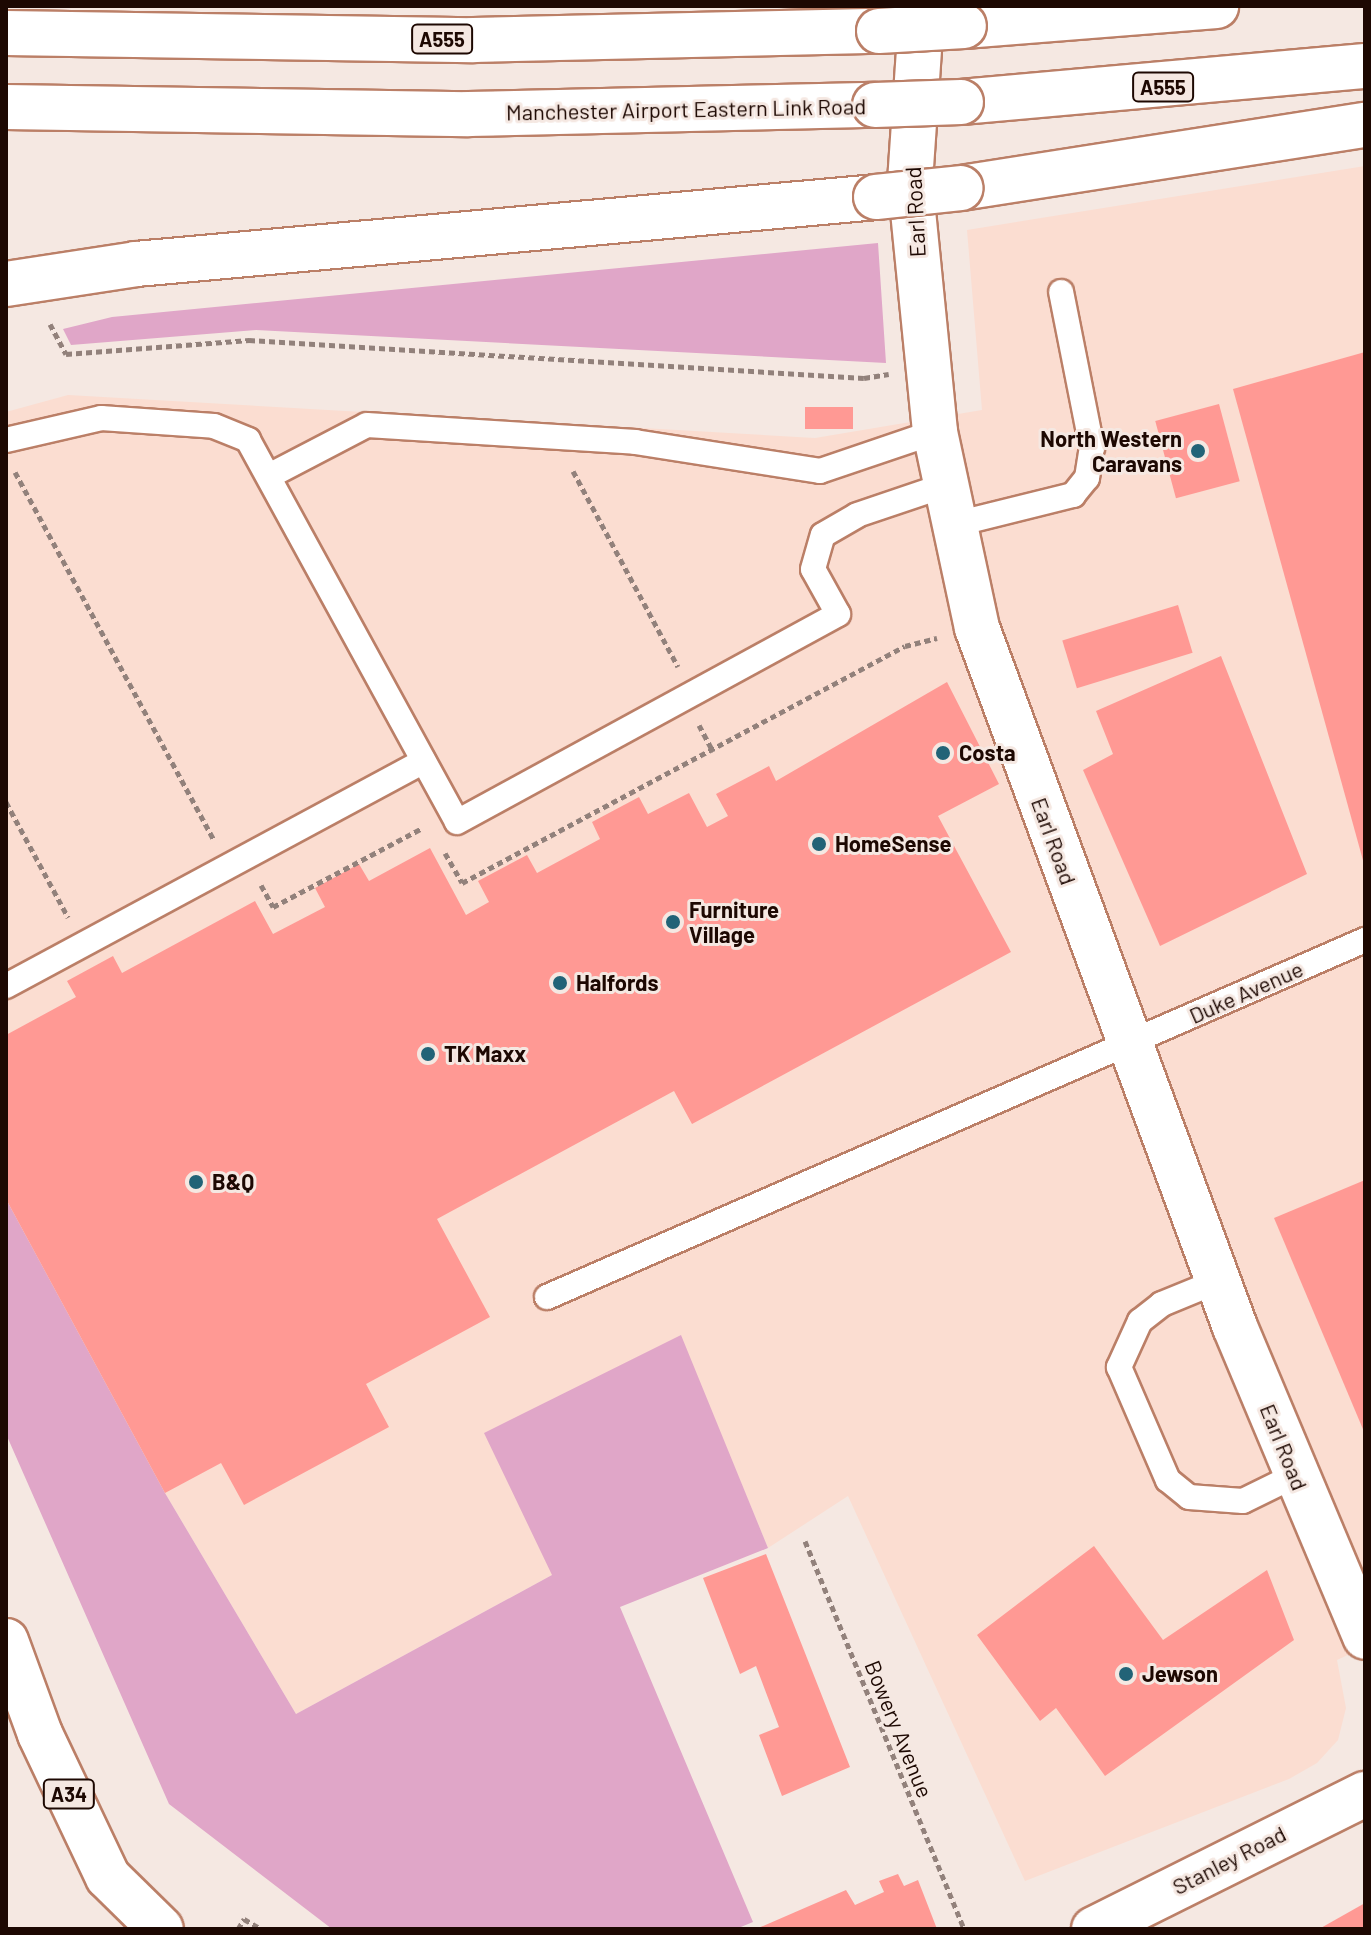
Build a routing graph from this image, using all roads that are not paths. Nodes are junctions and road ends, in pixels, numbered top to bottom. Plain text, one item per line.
1 (922, 6) edge
2 (1216, 6) edge
3 (6, 33) edge
4 (1365, 66) edge
5 (6, 107) edge
6 (1365, 125) edge
7 (6, 284) edge
8 (1061, 292) dead end
9 (935, 432) junction
10 (6, 440) edge
11 (269, 476) junction
12 (948, 505) junction
13 (423, 761) junction
14 (1365, 940) edge
15 (6, 986) edge
16 (1128, 1044) junction
17 (1218, 1281) junction
18 (547, 1297) dead end
19 (1296, 1475) junction
20 (1365, 1637) edge
21 (6, 1641) edge
22 (1365, 1794) edge
23 (161, 1929) edge
24 (1094, 1929) edge

1 - 9 main road, Earl Road
2 - 3 main road, A555, bridge
4 - 5 main road, Manchester Airport Eastern Link Road / A555, bridge
6 - 7 main road, bridge
8 - 12 lane
9 - 11 lane
9 - 12 main road, Earl Road
10 - 11 lane
11 - 13 lane
12 - 13 lane
12 - 16 main road, Earl Road
13 - 15 lane
14 - 16 lane, Duke Avenue
16 - 17 main road, Earl Road
16 - 18 lane, Duke Avenue
17 - 19 main road, Earl Road
17 - 19 lane
19 - 20 main road, Earl Road
21 - 23 main road, A34
22 - 24 main road, Stanley Road

